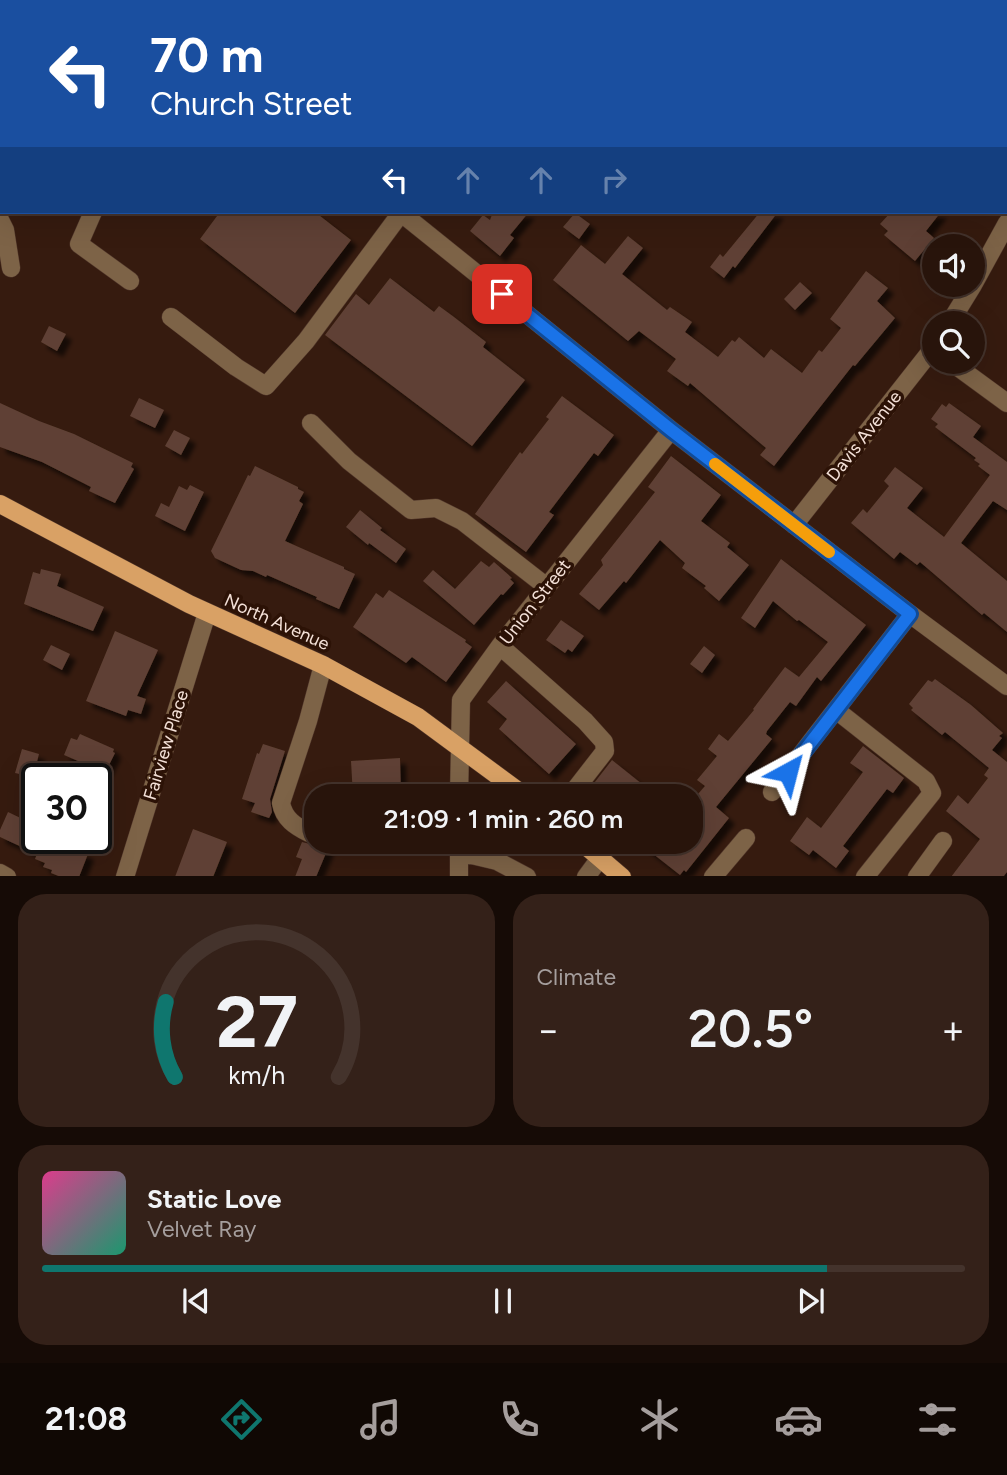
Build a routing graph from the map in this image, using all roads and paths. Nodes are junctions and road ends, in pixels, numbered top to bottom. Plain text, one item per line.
1 (92, 214) edge
2 (409, 215) edge
3 (0, 220) edge
4 (1007, 223) edge
5 (985, 263) edge
6 (11, 268) dead end
7 (130, 281) dead end
8 (171, 317) dead end
9 (922, 364) edge
10 (968, 374) edge
11 (1007, 402) edge
12 (311, 423) dead end
13 (671, 430) junction
14 (0, 504) edge
15 (793, 525) junction
16 (547, 587) junction
17 (207, 614) junction
18 (910, 614) junction
19 (500, 646) junction
20 (323, 665) junction
21 (1007, 685) edge
22 (836, 710) junction
23 (459, 747) junction
24 (459, 784) edge
25 (509, 784) edge
26 (579, 784) edge
27 (772, 792) dead end
28 (304, 830) edge
29 (746, 838) dead end
30 (943, 841) dead end
31 (459, 854) edge
32 (478, 854) edge
33 (595, 854) edge
34 (600, 858) junction
35 (125, 876) edge
36 (458, 876) edge
37 (525, 876) edge
38 (587, 876) edge
39 (621, 876) edge
40 (714, 876) edge
41 (866, 876) edge
42 (918, 876) edge

1 - 7 street
2 - 8 street
2 - 13 street
3 - 6 street
4 - 5 street
9 - 15 street, Davis Avenue
10 - 11 street
12 - 16 street
13 - 15 street
13 - 16 street, Union Street
14 - 17 main road, North Avenue
15 - 18 street
16 - 19 street, Union Street
17 - 20 main road, North Avenue
17 - 35 street, Fairview Place
18 - 21 street
18 - 22 street
19 - 23 street, Union Street
19 - 26 street
20 - 23 main road, North Avenue
20 - 28 street
22 - 27 street
22 - 41 street
23 - 24 street, Union Street
23 - 25 main road, North Avenue
29 - 40 street
30 - 42 street
31 - 36 street
32 - 37 street
33 - 34 main road
34 - 38 street
34 - 39 main road

